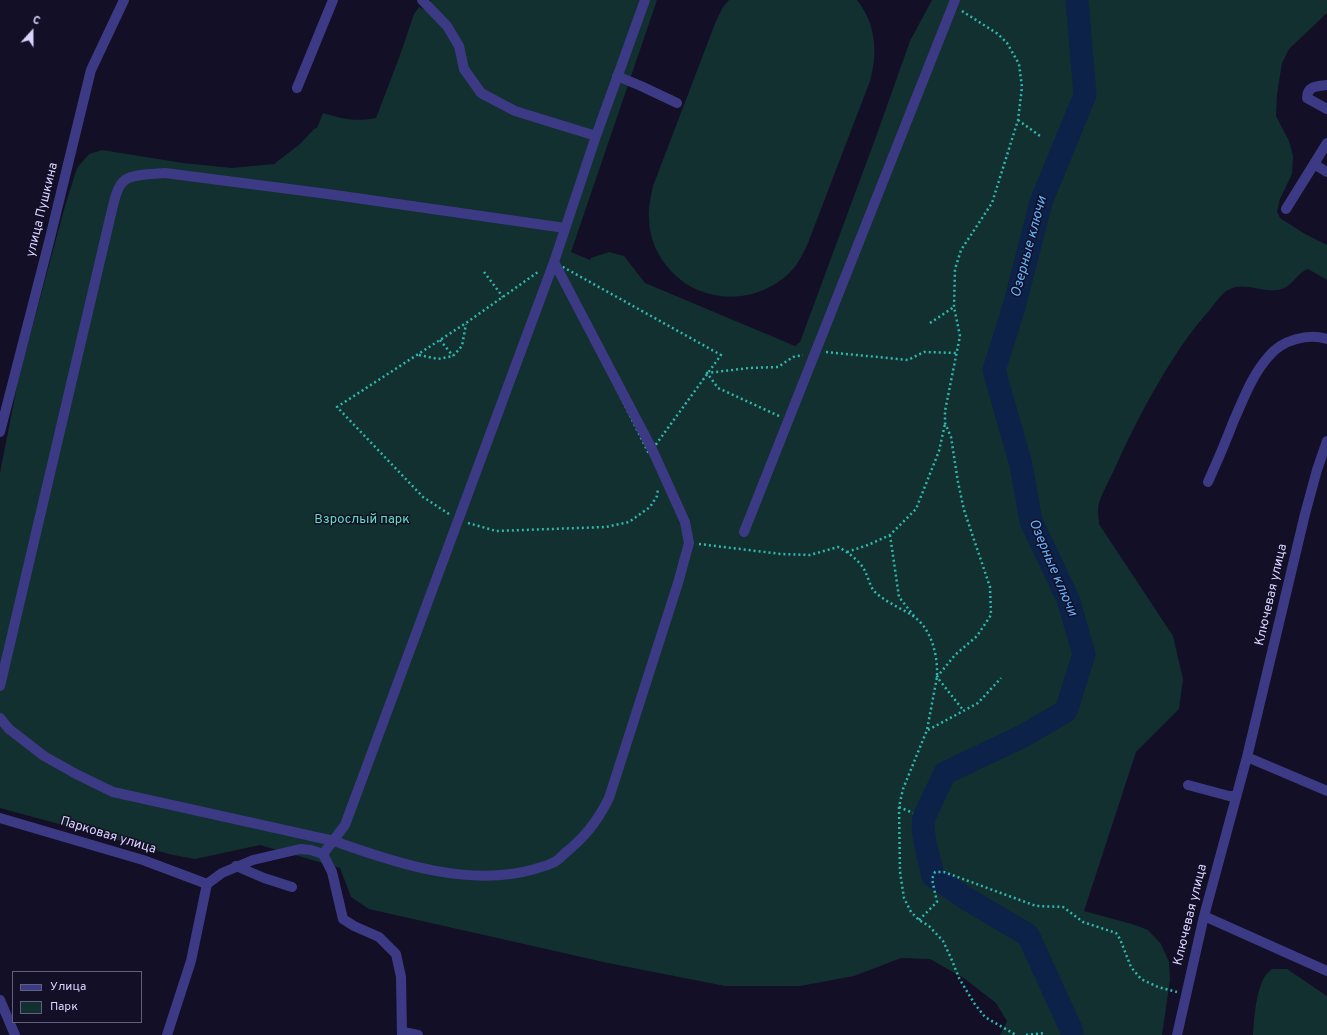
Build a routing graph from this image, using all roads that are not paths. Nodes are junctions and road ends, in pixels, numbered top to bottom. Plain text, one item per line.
1 (124, 0) edge
2 (333, 0) edge
3 (422, 0) edge
4 (644, 0) edge
5 (954, 2) edge
6 (617, 76) junction
7 (1327, 85) edge
8 (297, 88) dead end
9 (677, 103) dead end
10 (1327, 109) edge
11 (596, 136) junction
12 (1327, 142) edge
13 (1314, 164) junction
14 (1327, 172) edge
15 (1286, 209) dead end
16 (565, 228) junction
17 (554, 262) junction
18 (1327, 339) edge
19 (2, 417) edge
20 (0, 432) edge
21 (1327, 441) edge
22 (1208, 482) dead end
23 (744, 532) dead end
24 (0, 686) edge
25 (0, 718) edge
26 (1247, 757) junction
27 (1188, 785) dead end
28 (1327, 791) edge
29 (1236, 796) junction
30 (0, 818) edge
31 (334, 841) junction
32 (324, 854) junction
33 (236, 866) junction
34 (207, 884) junction
35 (292, 887) dead end
36 (1204, 916) junction
37 (1327, 971) edge
38 (0, 1000) edge
39 (403, 1033) edge
40 (15, 1035) edge
41 (167, 1035) edge
42 (418, 1035) edge
43 (1177, 1035) edge

1 - 19 street, улица Пушкина
2 - 8 street
3 - 11 street
4 - 6 street
5 - 23 street
6 - 9 street
6 - 11 street
7 - 10 street
11 - 16 street
12 - 13 street
13 - 14 street
13 - 15 street
16 - 17 street
16 - 24 street
17 - 31 street
17 - 31 street
18 - 22 street
19 - 20 street, улица Пушкина
21 - 26 street, Ключевая улица
25 - 31 street
26 - 28 street
26 - 29 street, Ключевая улица
27 - 29 street
29 - 36 street, Ключевая улица
30 - 34 street, Парковая улица
31 - 32 street
32 - 33 street
32 - 39 street
33 - 34 street
33 - 35 street
34 - 41 street
36 - 37 street
36 - 43 street, Ключевая улица
38 - 40 street
39 - 42 street

